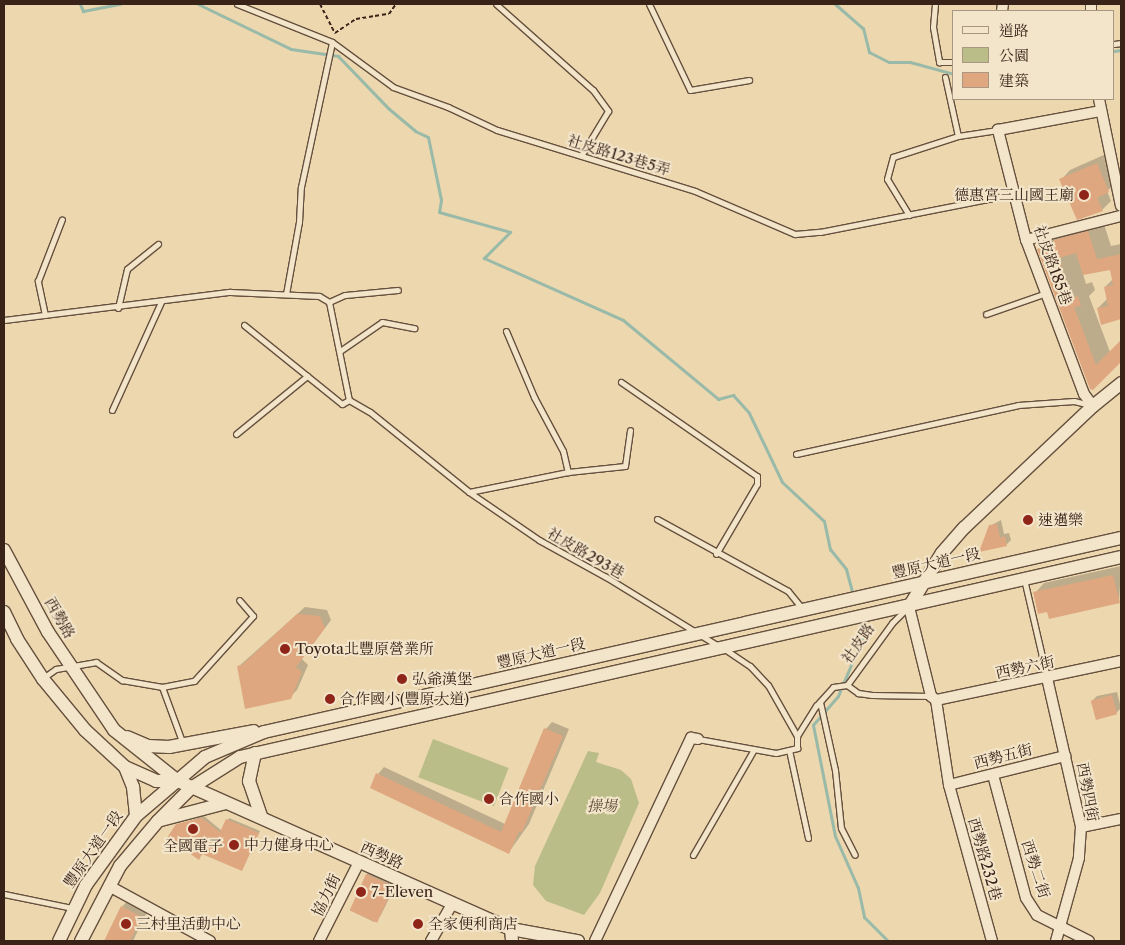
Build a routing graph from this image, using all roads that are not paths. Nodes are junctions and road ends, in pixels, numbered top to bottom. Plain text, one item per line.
1 (237, 4) edge
2 (496, 4) edge
3 (648, 4) edge
4 (935, 4) edge
5 (332, 42) junction
6 (952, 62) edge
7 (945, 76) dead end
8 (748, 80) dead end
9 (1099, 100) edge
10 (1101, 111) junction
11 (998, 130) junction
12 (958, 136) junction
13 (581, 156) junction
14 (1014, 194) junction
15 (1121, 206) edge
16 (909, 215) junction
17 (1121, 216) edge
18 (62, 219) dead end
19 (1026, 240) junction
20 (158, 244) dead end
21 (398, 290) dead end
22 (1046, 293) junction
23 (286, 294) junction
24 (161, 302) junction
25 (329, 302) junction
26 (118, 308) junction
27 (986, 314) dead end
28 (45, 316) junction
29 (4, 320) edge
30 (244, 325) dead end
31 (414, 328) dead end
32 (506, 331) dead end
33 (340, 351) junction
34 (307, 376) junction
35 (621, 382) dead end
36 (1121, 383) edge
37 (349, 400) junction
38 (1093, 406) junction
39 (112, 410) dead end
40 (630, 430) dead end
41 (236, 434) dead end
42 (796, 454) dead end
43 (568, 472) junction
44 (470, 492) junction
45 (657, 519) dead end
46 (1121, 538) edge
47 (4, 550) edge
48 (716, 554) junction
49 (1121, 557) edge
50 (1024, 578) junction
51 (925, 582) junction
52 (239, 600) dead end
53 (909, 607) junction
54 (803, 608) junction
55 (4, 612) edge
56 (696, 635) junction
57 (724, 648) junction
58 (1121, 663) edge
59 (70, 665) junction
60 (1047, 678) junction
61 (43, 679) junction
62 (847, 685) junction
63 (162, 687) junction
64 (933, 698) junction
65 (820, 702) junction
66 (114, 730) junction
67 (264, 732) junction
68 (797, 736) junction
69 (698, 739) joint
70 (183, 744) junction
71 (789, 750) junction
72 (753, 751) junction
73 (255, 753) junction
74 (1065, 756) junction
75 (125, 767) junction
76 (993, 775) junction
77 (178, 781) junction
78 (949, 785) junction
79 (192, 788) junction
80 (226, 803) junction
81 (136, 816) junction
82 (261, 816) junction
83 (1121, 819) edge
84 (158, 820) junction
85 (1081, 827) junction
86 (808, 838) dead end
87 (693, 855) dead end
88 (856, 855) dead end
89 (359, 862) junction
90 (108, 886) junction
91 (4, 894) edge
92 (452, 904) junction
93 (72, 908) junction
94 (1061, 928) junction
95 (512, 935) edge
96 (58, 941) edge
97 (81, 941) edge
98 (210, 941) edge
99 (320, 941) edge
100 (431, 941) edge
101 (578, 941) edge
102 (595, 941) edge
103 (992, 941) edge
104 (1056, 941) edge
105 (1089, 941) edge

1 - 5 lane, 社皮路123巷5弄
2 - 13 lane
3 - 8 lane
4 - 6 lane
5 - 13 lane, 社皮路123巷5弄
5 - 23 lane
7 - 12 lane
9 - 10 street
10 - 11 street
10 - 15 street
11 - 12 lane
11 - 14 street, 社皮路185巷
12 - 16 lane
13 - 16 lane, 社皮路123巷5弄
14 - 16 lane, 社皮路123巷5弄
14 - 19 street, 社皮路185巷
17 - 19 street
18 - 28 lane
19 - 22 street, 社皮路185巷
20 - 26 lane
21 - 25 lane
22 - 27 lane
22 - 38 street, 社皮路185巷
23 - 24 lane
23 - 25 lane
24 - 26 lane
24 - 39 lane
25 - 33 lane
26 - 28 lane
28 - 29 lane
30 - 34 lane, 社皮路293巷
31 - 33 lane
32 - 43 lane
33 - 37 lane
34 - 37 lane, 社皮路293巷
34 - 41 lane
35 - 48 lane
36 - 38 street, 社皮路
37 - 44 lane, 社皮路293巷
38 - 42 lane
38 - 51 street, 社皮路
40 - 43 lane
43 - 44 lane
44 - 56 lane, 社皮路293巷
45 - 48 lane
46 - 51 street, 豐原大道一段
47 - 59 street, 西勢路
48 - 54 lane
49 - 50 street
50 - 53 street
50 - 60 lane
51 - 53 street, 社皮路
51 - 54 street, 豐原大道一段
52 - 63 lane
53 - 57 street
53 - 62 lane, 社皮路
53 - 64 street, 西勢路232巷
54 - 56 street, 豐原大道一段
55 - 61 street, 西勢路
56 - 57 lane, 社皮路293巷
56 - 67 street, 豐原大道一段
57 - 68 lane, 社皮路293巷
57 - 73 street
58 - 60 street, 西勢六街
59 - 61 lane
59 - 63 lane
59 - 66 street, 西勢路
60 - 64 street, 西勢六街
60 - 74 street, 西勢四街
61 - 75 street, 西勢路
62 - 64 lane
62 - 65 lane, 社皮路
63 - 70 lane
64 - 78 street, 西勢路232巷
65 - 68 lane, 社皮路
65 - 88 lane
66 - 70 street
66 - 77 street, 西勢路
67 - 70 street
67 - 77 street, 豐原大道一段
68 - 71 lane, 社皮路
69 - 72 lane
69 - 102 street
71 - 72 lane
71 - 86 lane
72 - 87 lane
73 - 79 street
73 - 82 street
74 - 76 street, 西勢五街
74 - 85 street, 西勢四街
75 - 77 street, 西勢路
75 - 81 street
76 - 78 street, 西勢五街
76 - 94 street, 西勢二街
77 - 79 street, 西勢路
77 - 81 street, 豐原大道一段
78 - 103 street, 西勢路232巷
79 - 80 street, 西勢路
79 - 84 street
80 - 82 street, 西勢路
80 - 84 street
81 - 93 street, 豐原大道一段
82 - 89 street, 西勢路
83 - 85 street
84 - 90 street
85 - 94 street, 西勢四街
89 - 92 street, 西勢路
89 - 99 street, 協力街
90 - 97 street
90 - 98 street
91 - 93 lane
92 - 95 street, 西勢路
92 - 100 street
93 - 96 street, 豐原大道一段
94 - 104 street, 西勢四街
94 - 105 street, 西勢二街
95 - 101 street, 西勢路

